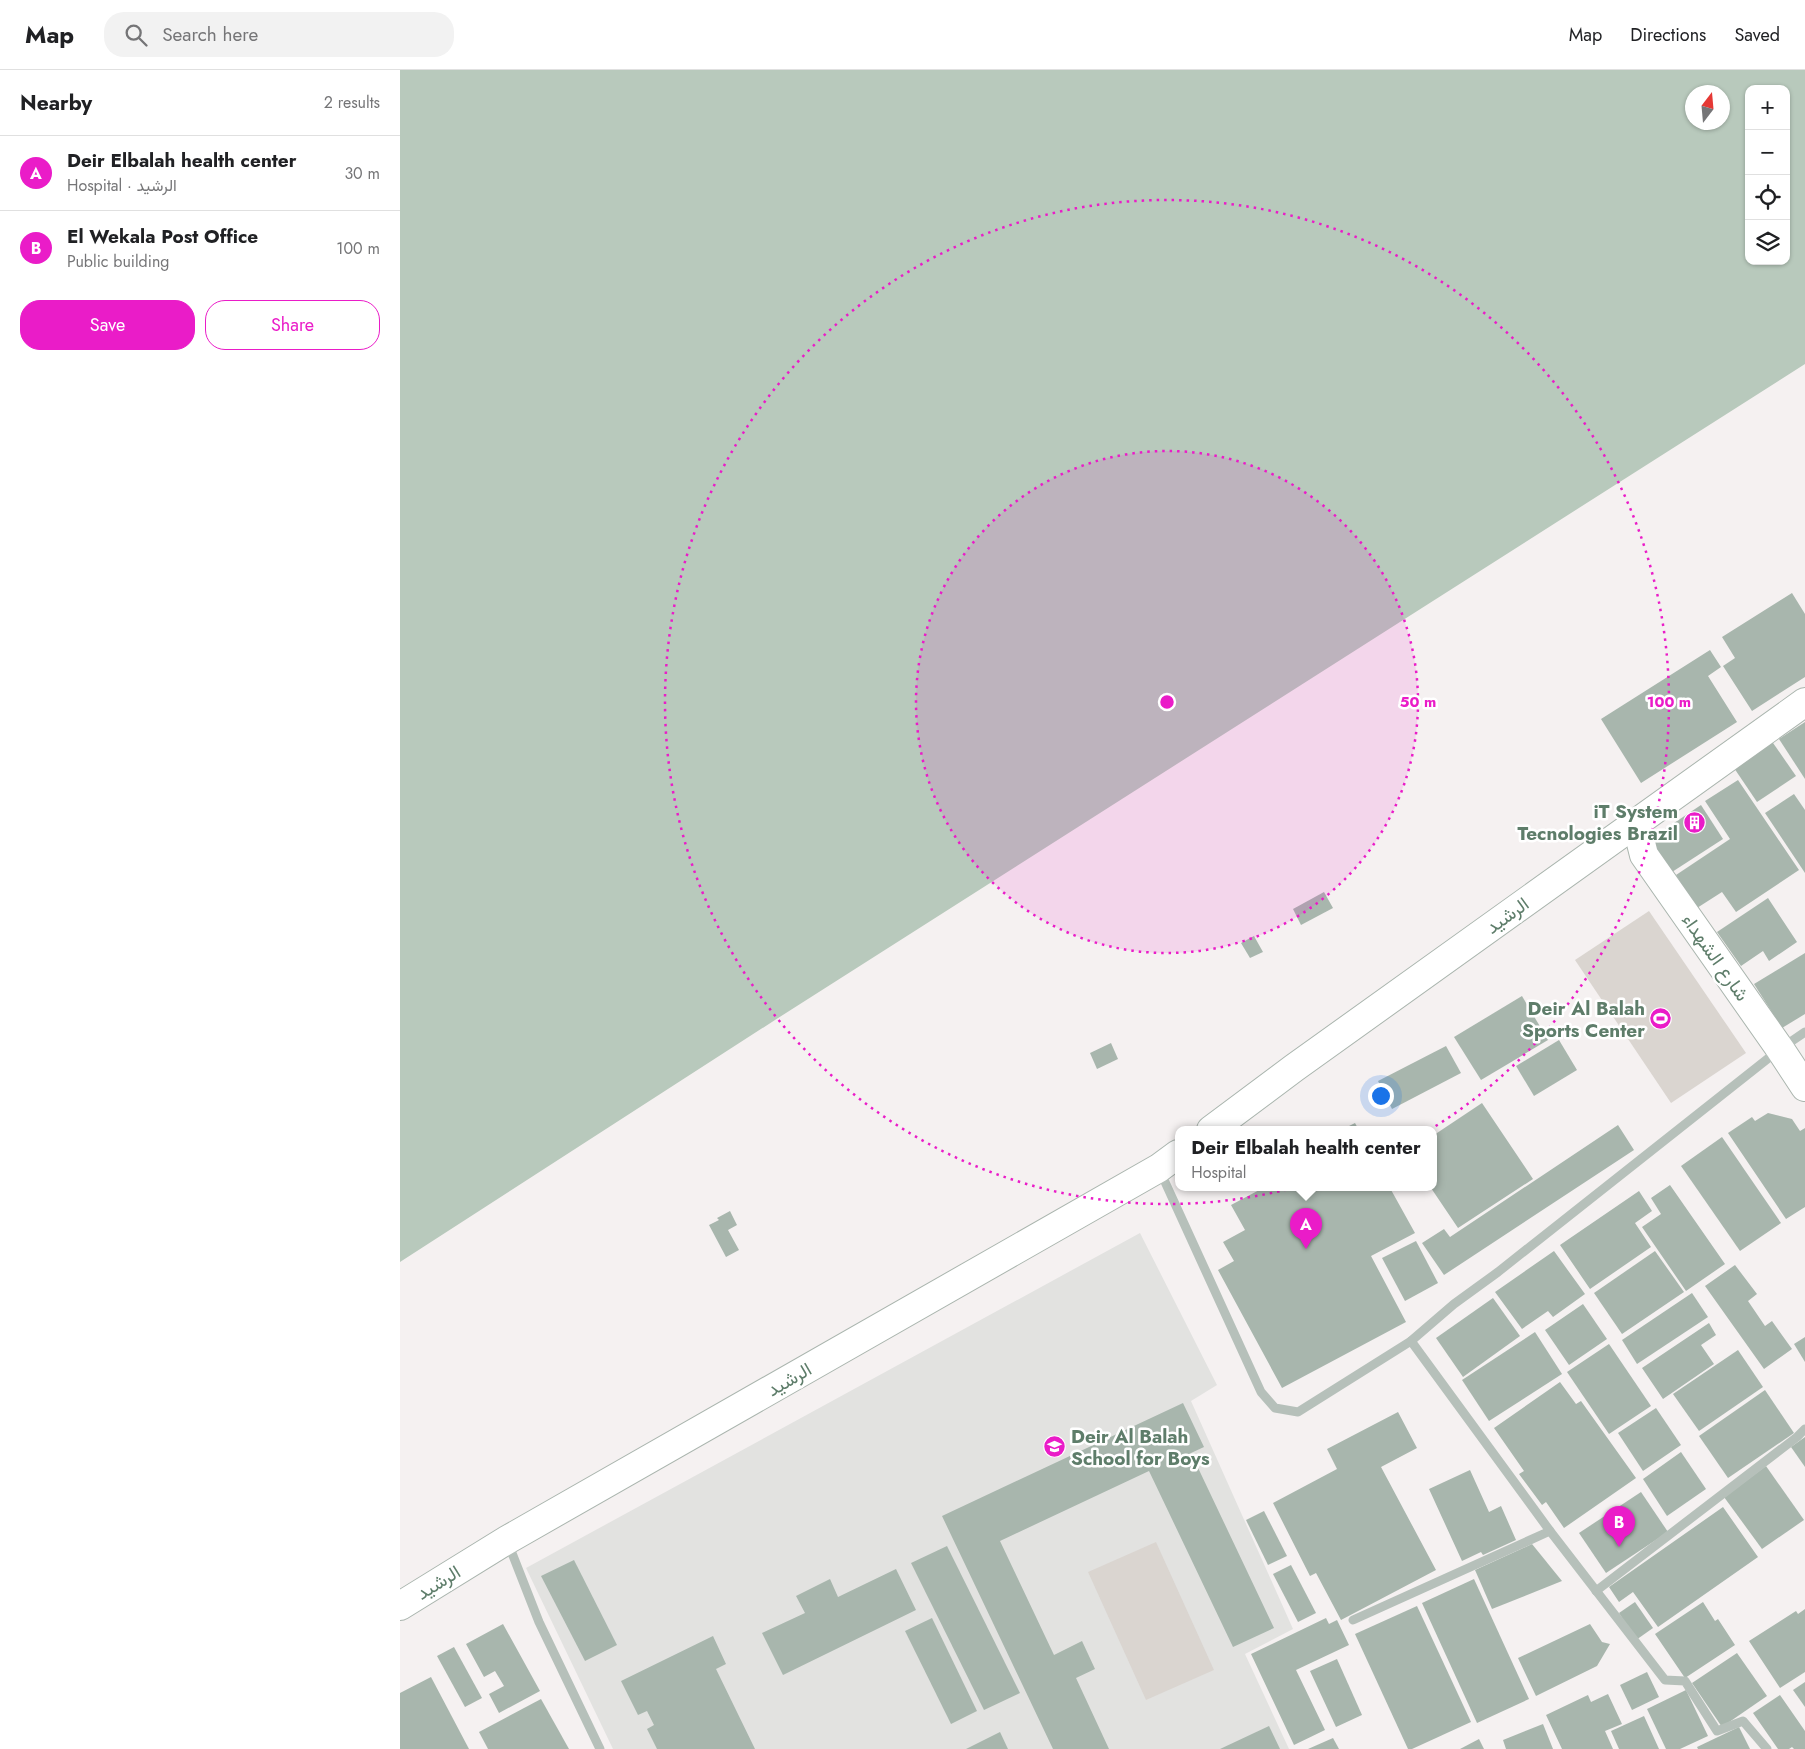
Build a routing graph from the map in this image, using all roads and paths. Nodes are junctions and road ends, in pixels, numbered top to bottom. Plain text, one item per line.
1 (1805, 702) edge
2 (1636, 824) junction
3 (1805, 1032) edge
4 (1780, 1048) junction
5 (1805, 1087) edge
6 (1215, 1126) edge
7 (1169, 1161) edge
8 (1175, 1176) edge
9 (1181, 1191) edge
10 (1411, 1341) junction
11 (1805, 1429) edge
12 (1550, 1531) junction
13 (507, 1540) junction
14 (1596, 1592) junction
15 (400, 1606) edge
16 (1353, 1620) dead end
17 (600, 1749) edge
18 (1767, 1749) edge

1 - 2 main road, الرشيد
2 - 4 main road, شارع الشهداء
2 - 6 main road, الرشيد
3 - 4 street
4 - 5 main road, شارع الشهداء
4 - 10 street
7 - 8 street
7 - 13 main road, الرشيد
9 - 10 street
10 - 12 street
11 - 14 street
12 - 14 street
12 - 16 street
13 - 15 main road, الرشيد
13 - 17 street
14 - 18 street

